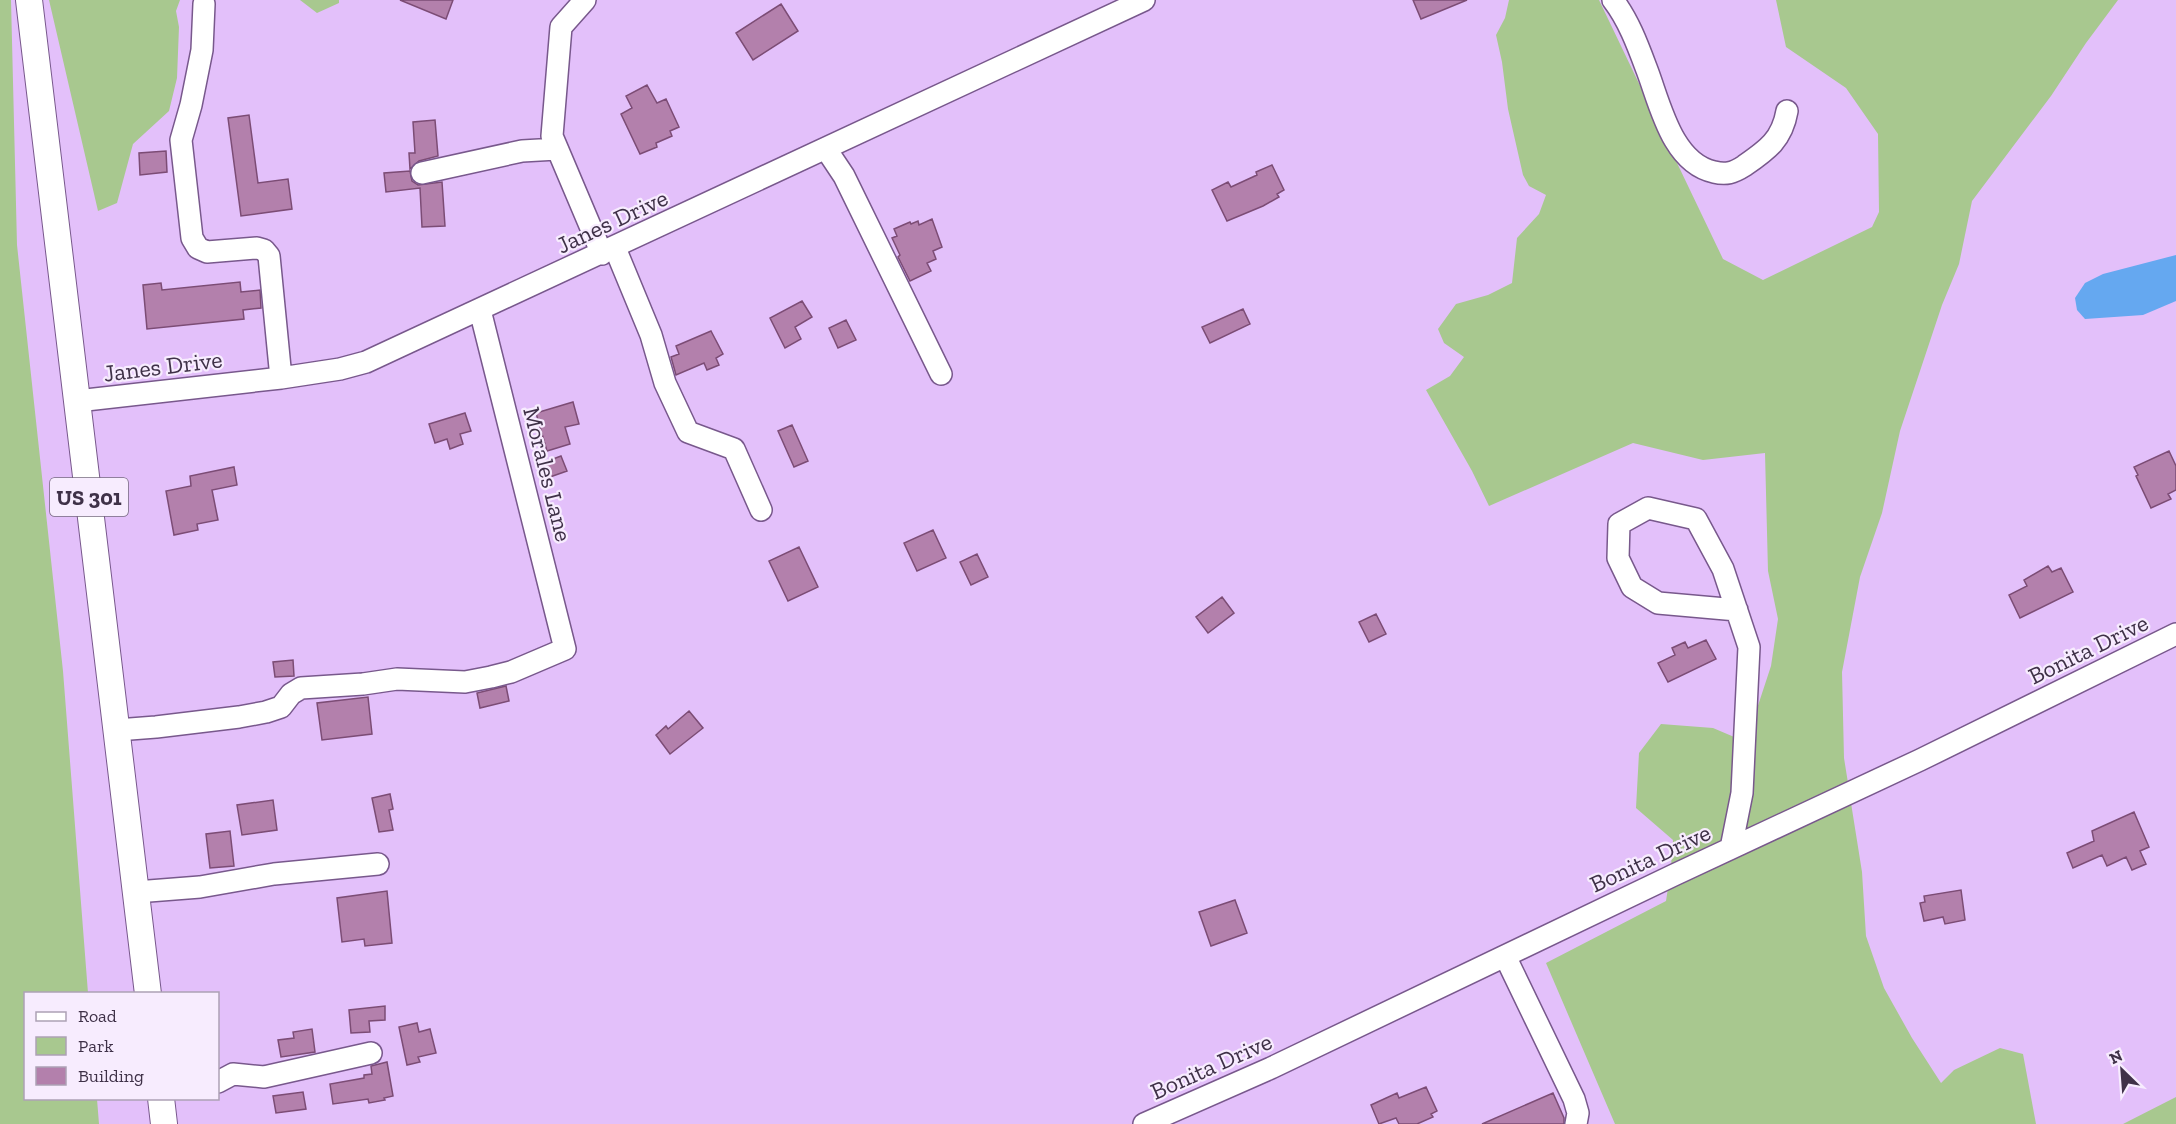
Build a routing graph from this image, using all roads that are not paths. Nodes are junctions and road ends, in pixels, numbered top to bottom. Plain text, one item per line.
1 (29, 0) edge
2 (585, 0) edge
3 (1144, 0) edge
4 (1614, 0) edge
5 (204, 4) dead end
6 (1787, 111) dead end
7 (557, 149) junction
8 (826, 149) junction
9 (422, 173) dead end
10 (608, 251) junction
11 (480, 310) junction
12 (941, 374) dead end
13 (281, 378) junction
14 (77, 401) junction
15 (761, 510) dead end
16 (1737, 610) junction
17 (2176, 634) edge
18 (117, 730) junction
19 (1731, 848) junction
20 (378, 864) dead end
21 (136, 892) junction
22 (1505, 956) junction
23 (148, 992) edge
24 (371, 1053) dead end
25 (219, 1081) edge
26 (161, 1100) edge
27 (164, 1124) edge
28 (1144, 1124) edge
29 (1576, 1124) edge

1 - 14 main road, US 301
2 - 7 street
3 - 8 street, Janes Drive
4 - 6 street
5 - 13 street
7 - 9 street
7 - 10 street
8 - 10 street, Janes Drive
8 - 12 street
10 - 11 street, Janes Drive
10 - 15 street
11 - 13 street, Janes Drive
11 - 18 street, Morales Lane
13 - 14 street, Janes Drive
14 - 18 main road, US 301
16 - 16 street
16 - 19 street
17 - 19 street, Bonita Drive
18 - 21 main road, US 301
19 - 22 street, Bonita Drive
20 - 21 street
21 - 23 main road, US 301
22 - 28 street, Bonita Drive
22 - 29 street
24 - 25 street
26 - 27 main road

